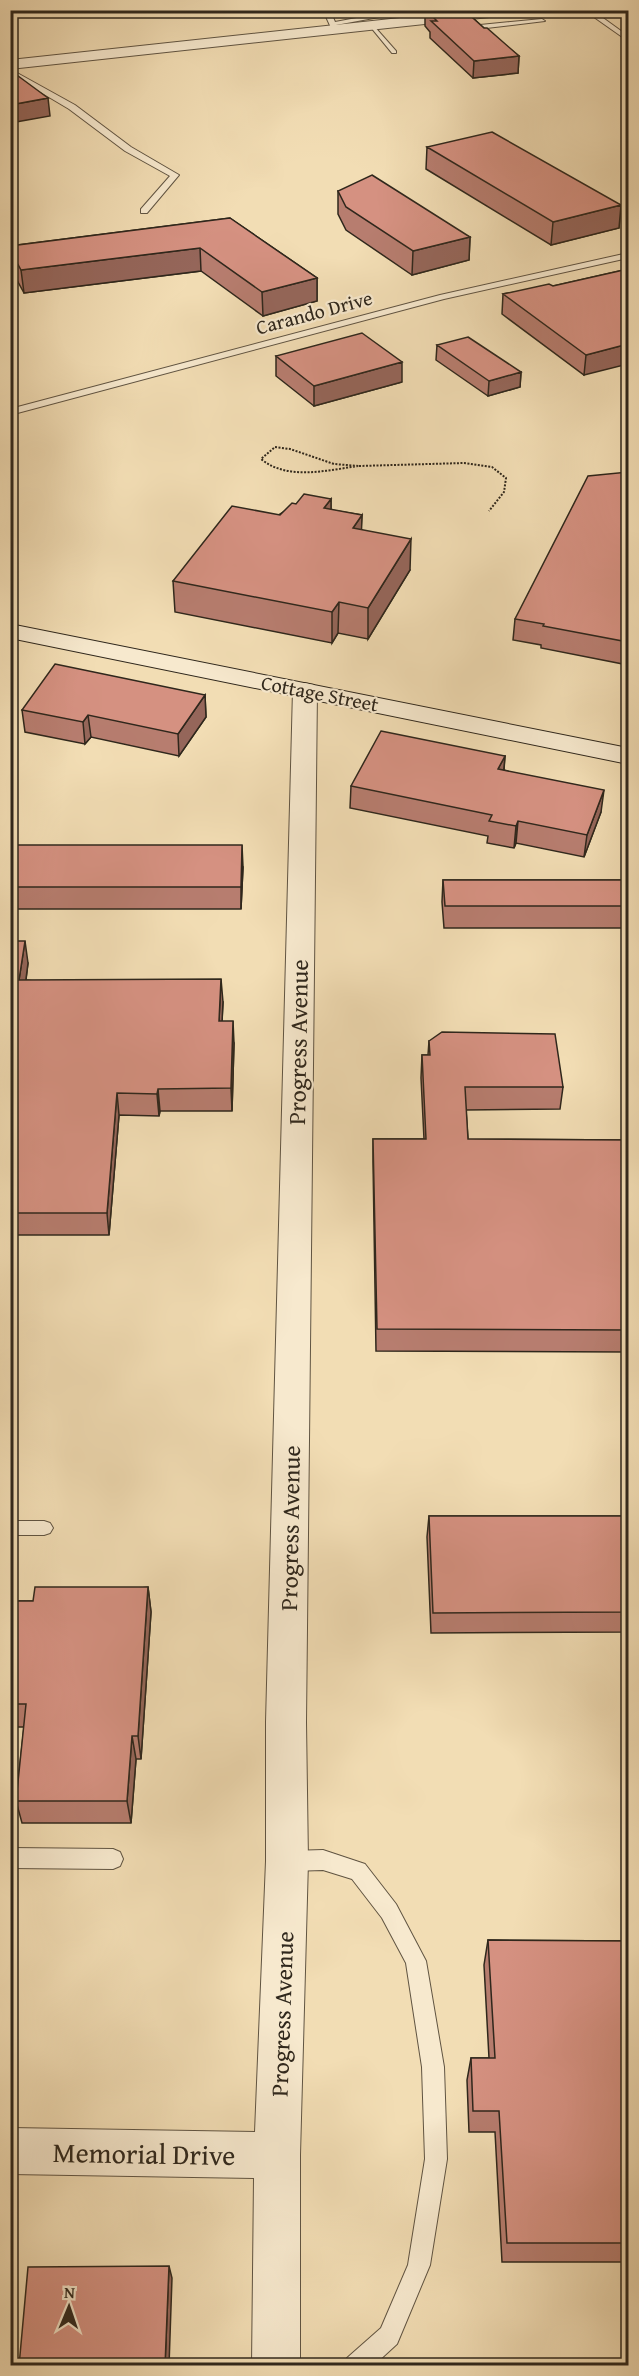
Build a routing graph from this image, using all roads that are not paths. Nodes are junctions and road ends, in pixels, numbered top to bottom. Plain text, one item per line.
1 (326, 10) edge
2 (414, 10) edge
3 (518, 10) edge
4 (587, 10) edge
5 (465, 16) junction
6 (542, 21) dead end
7 (371, 26) junction
8 (334, 27) junction
9 (628, 39) edge
10 (394, 52) dead end
11 (10, 65) edge
12 (10, 71) edge
13 (144, 211) dead end
14 (628, 256) edge
15 (10, 412) edge
16 (10, 631) edge
17 (305, 690) junction
18 (628, 756) edge
19 (10, 1528) edge
20 (44, 1528) dead end
21 (10, 1858) edge
22 (113, 1859) dead end
23 (287, 1861) junction
24 (10, 2151) edge
25 (278, 2155) junction
26 (276, 2366) edge
27 (355, 2366) edge

1 - 8 lane
2 - 8 lane
3 - 5 street
4 - 9 lane
5 - 6 lane
5 - 7 street
7 - 8 street
7 - 10 lane
8 - 11 street
12 - 13 lane
14 - 15 lane, Carando Drive
16 - 17 main road, Cottage Street
17 - 18 main road, Cottage Street
17 - 23 street, Progress Avenue
19 - 20 lane
21 - 22 lane
23 - 25 street, Progress Avenue
23 - 27 lane
24 - 25 street, Memorial Drive
25 - 26 street, Progress Avenue

